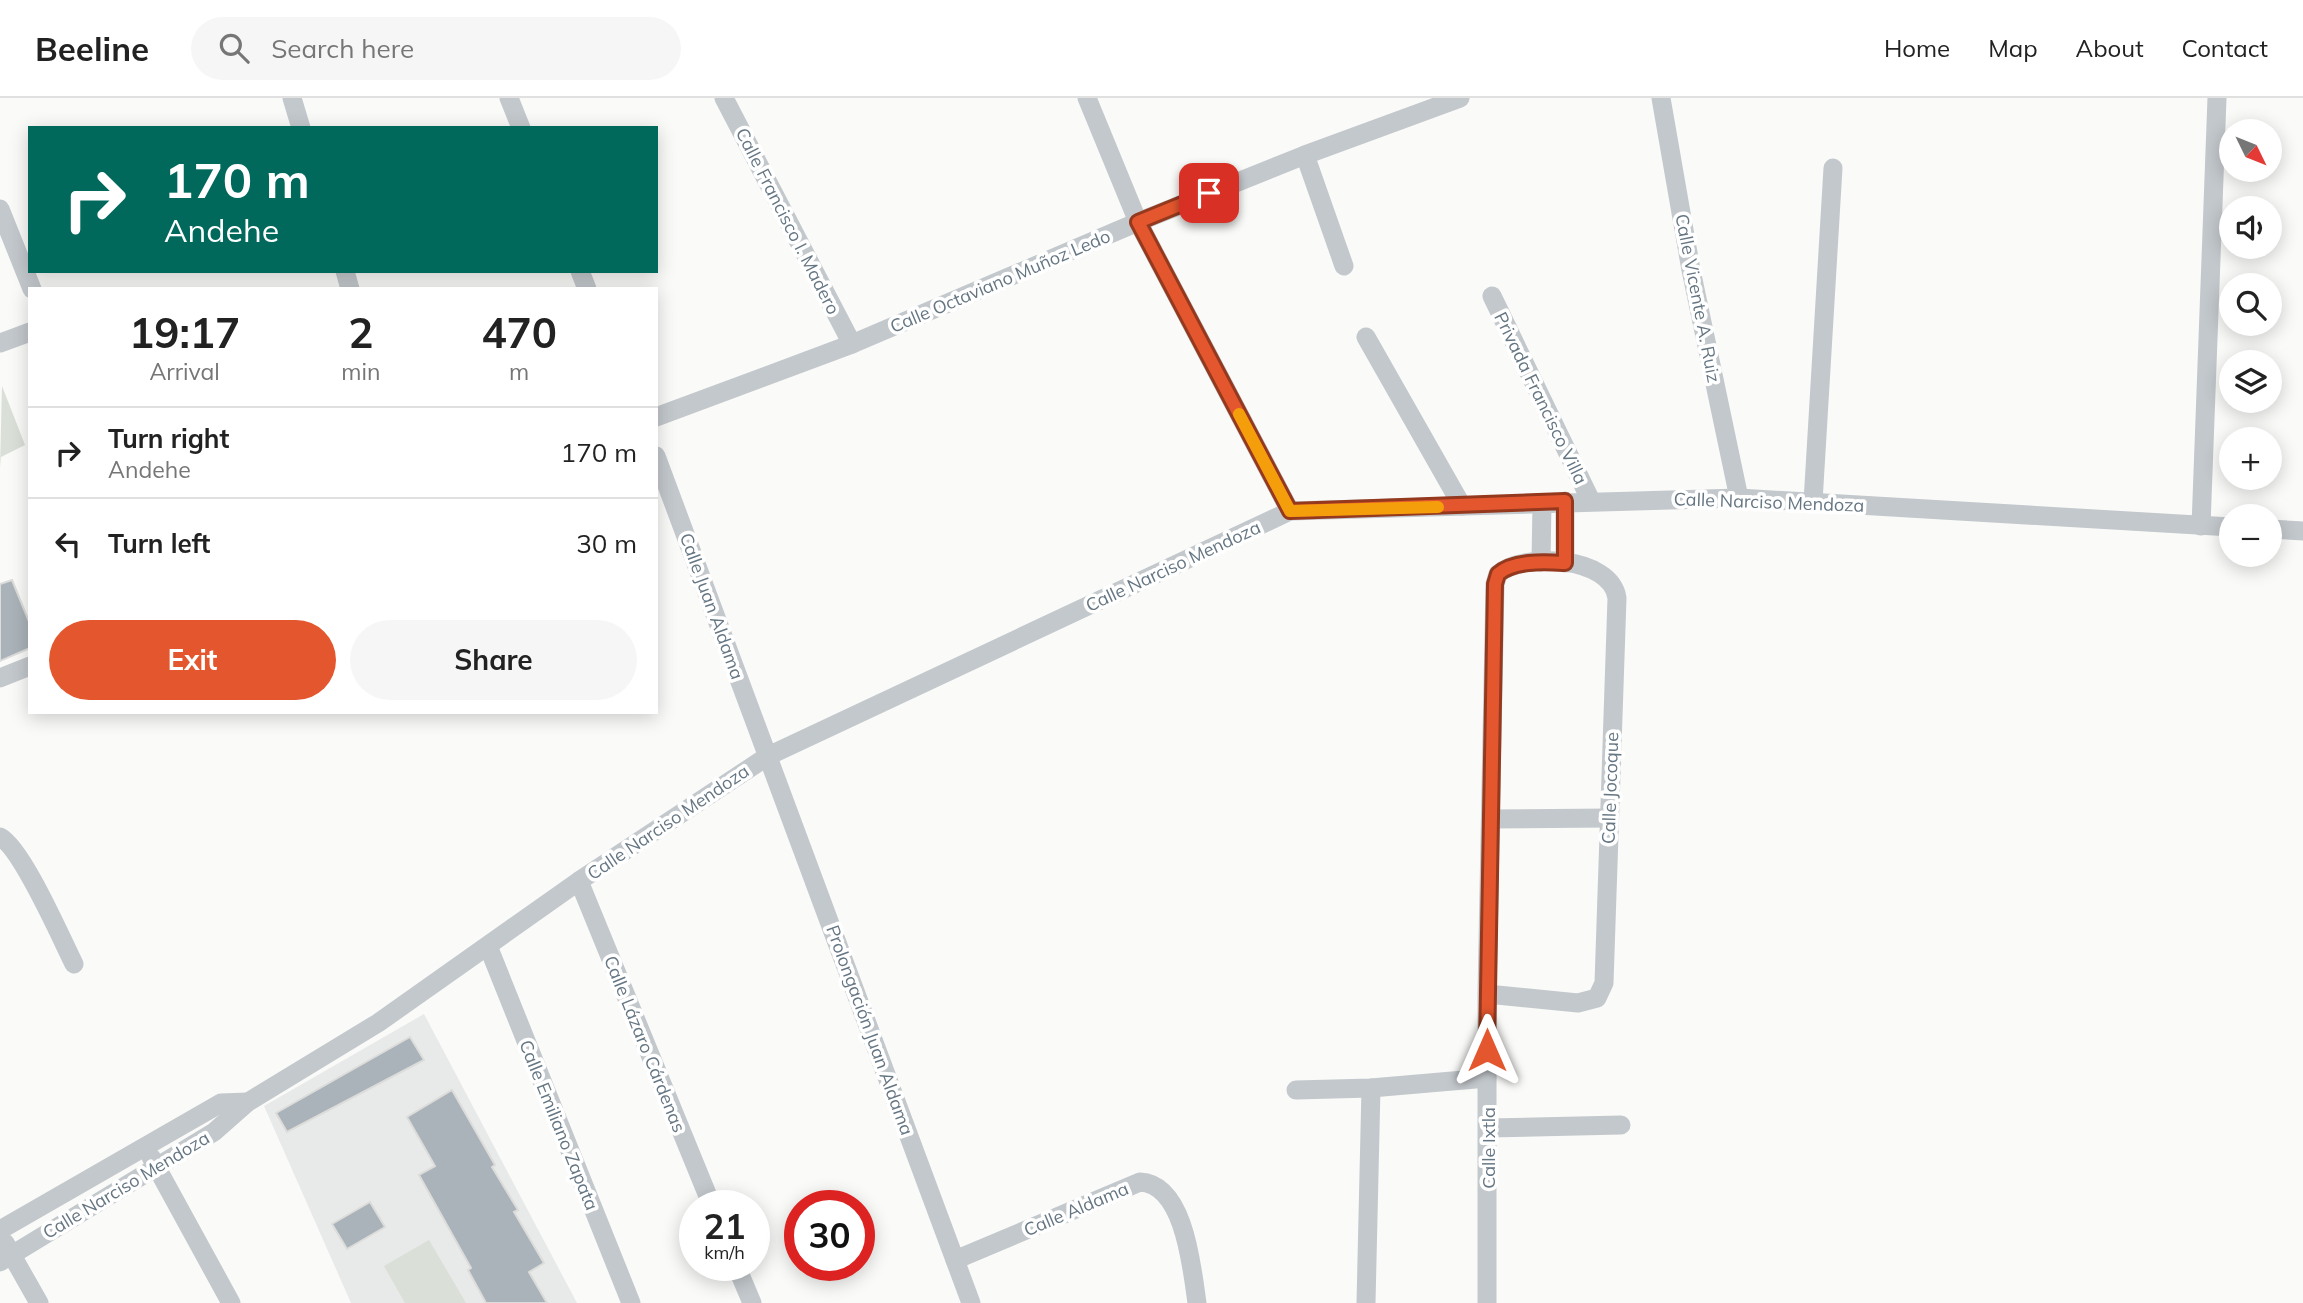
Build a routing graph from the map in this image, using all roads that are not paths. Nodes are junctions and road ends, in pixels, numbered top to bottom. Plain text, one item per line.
1 (292, 98) edge
2 (509, 98) edge
3 (724, 98) edge
4 (1087, 98) edge
5 (1460, 98) edge
6 (1661, 98) edge
7 (2217, 98) edge
8 (300, 126) edge
9 (520, 126) edge
10 (1305, 155) junction
11 (1833, 168) dead end
12 (0, 209) edge
13 (1138, 222) junction
14 (1344, 266) dead end
15 (31, 287) edge
16 (1492, 296) dead end
17 (28, 333) edge
18 (1366, 337) dead end
19 (0, 343) edge
20 (852, 344) junction
21 (658, 416) edge
22 (658, 461) edge
23 (1739, 498) junction
24 (1565, 501) junction
25 (1591, 501) junction
26 (1813, 502) junction
27 (1542, 503) junction
28 (1462, 506) junction
29 (1290, 511) junction
30 (2201, 526) junction
31 (2219, 527) edge
32 (2282, 530) edge
33 (2303, 531) edge
34 (1541, 562) junction
35 (1565, 563) junction
36 (28, 667) edge
37 (0, 678) edge
38 (768, 756) junction
39 (1608, 818) junction
40 (1491, 819) junction
41 (0, 837) edge
42 (579, 881) junction
43 (488, 946) junction
44 (74, 964) dead end
45 (1487, 994) junction
46 (1487, 1078) junction
47 (1371, 1088) junction
48 (1296, 1090) dead end
49 (248, 1102) junction
50 (1621, 1125) dead end
51 (1488, 1128) junction
52 (147, 1143) junction
53 (156, 1169) junction
54 (705, 1190) edge
55 (0, 1230) edge
56 (0, 1236) edge
57 (6, 1258) edge
58 (955, 1260) junction
59 (743, 1281) edge
60 (39, 1303) edge
61 (231, 1303) edge
62 (631, 1303) edge
63 (752, 1303) edge
64 (971, 1303) edge
65 (1197, 1303) edge
66 (1366, 1303) edge
67 (1487, 1303) edge

1 - 8 street
2 - 9 street
3 - 20 street, Calle Francisco I. Madero
4 - 13 street
5 - 10 street, Calle Octaviano Muñoz Ledo
6 - 23 street, Calle Vicente A. Ruiz
7 - 30 street
10 - 13 street, Calle Octaviano Muñoz Ledo
10 - 14 street
11 - 26 street
12 - 15 street
13 - 20 street, Calle Octaviano Muñoz Ledo
13 - 29 street
16 - 25 street, Privada Francisco Villa
17 - 19 street
18 - 28 street
20 - 21 street, Calle Octaviano Muñoz Ledo
22 - 38 street, Calle Juan Aldama
23 - 25 street, Calle Narciso Mendoza
23 - 26 street, Calle Narciso Mendoza
24 - 25 street, Calle Narciso Mendoza
24 - 27 street, Calle Narciso Mendoza
24 - 35 street
26 - 30 street, Calle Narciso Mendoza
27 - 28 street, Calle Narciso Mendoza
27 - 34 street
28 - 29 street, Calle Narciso Mendoza
29 - 38 street, Calle Narciso Mendoza
30 - 31 street, Calle Narciso Mendoza
32 - 33 street
34 - 35 street
34 - 40 street, Calle Ixtla
35 - 39 street, Calle Jocoque
36 - 37 street
38 - 42 street, Calle Narciso Mendoza
38 - 58 street, Prolongación Juan Aldama
39 - 40 street
39 - 45 street, Calle Jocoque
40 - 45 street, Calle Ixtla
41 - 44 street
42 - 43 street, Calle Narciso Mendoza
42 - 54 street, Calle Lázaro Cárdenas
43 - 49 street, Calle Narciso Mendoza
43 - 62 street, Calle Emiliano Zapata
45 - 46 street, Calle Ixtla
46 - 47 street
46 - 51 street, Calle Ixtla
47 - 48 street
47 - 66 street
49 - 52 street, Calle Narciso Mendoza
49 - 53 street, Calle Narciso Mendoza
50 - 51 street
51 - 67 street, Calle Ixtla
52 - 53 street
52 - 55 street, Calle Narciso Mendoza
53 - 57 street, Calle Narciso Mendoza
53 - 61 street
56 - 57 street
57 - 60 street
58 - 64 street, Prolongación Juan Aldama
58 - 65 street, Calle Aldama
59 - 63 street

